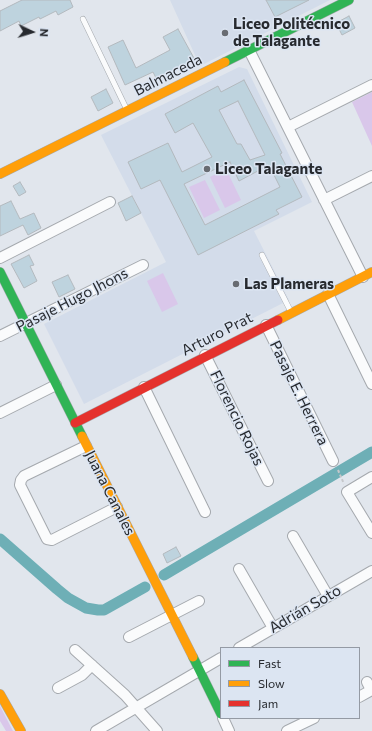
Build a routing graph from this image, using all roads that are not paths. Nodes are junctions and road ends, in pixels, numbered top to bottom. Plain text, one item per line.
1 (348, 0) edge
2 (83, 19) dead end
3 (249, 50) junction
4 (372, 85) edge
5 (127, 110) junction
6 (288, 127) junction
7 (0, 174) edge
8 (372, 176) edge
9 (324, 200) junction
10 (110, 202) dead end
11 (262, 255) dead end
12 (0, 258) edge
13 (143, 265) dead end
14 (0, 272) edge
15 (367, 275) edge
16 (328, 294) junction
17 (291, 312) junction
18 (26, 323) junction
19 (266, 325) junction
20 (0, 336) edge
21 (206, 355) junction
22 (372, 384) edge
23 (56, 385) junction
24 (144, 387) junction
25 (0, 413) edge
26 (75, 422) junction
27 (86, 446) junction
28 (335, 464) road end
29 (372, 477) edge
30 (268, 481) dead end
31 (117, 507) junction
32 (205, 512) dead end
33 (372, 533) edge
34 (293, 536) dead end
35 (239, 569) dead end
36 (371, 573) edge
37 (328, 596) junction
38 (199, 601) dead end
39 (171, 615) junction
40 (273, 628) junction
41 (129, 637) dead end
42 (241, 647) edge
43 (75, 650) dead end
44 (220, 659) edge
45 (92, 665) junction
46 (199, 671) junction
47 (366, 682) edge
48 (58, 688) dead end
49 (0, 694) edge
50 (360, 696) edge
51 (136, 708) junction
52 (220, 712) edge
53 (223, 719) edge
54 (312, 719) edge
55 (21, 731) edge
56 (96, 731) edge
57 (157, 731) edge
58 (229, 731) edge
59 (287, 731) edge

1 - 3 street, Balmaceda
2 - 5 lane
3 - 5 street, Balmaceda
3 - 6 street
4 - 6 street
5 - 7 street, Balmaceda
6 - 9 street
8 - 9 street
9 - 15 street
10 - 12 street
11 - 17 lane
13 - 18 street, Pasaje Hugo Jhons
14 - 18 street, Juana Canales
15 - 16 street, Arturo Prat
16 - 17 street, Arturo Prat
16 - 22 street
17 - 19 street, Arturo Prat
18 - 20 street, Pasaje Hugo Jhons
18 - 23 street, Juana Canales
19 - 21 street, Arturo Prat
19 - 28 street, Pasaje E. Herrera
21 - 24 street, Arturo Prat
21 - 30 street, Florencio Rojas
23 - 25 street
23 - 26 street, Juana Canales
24 - 26 street, Arturo Prat
24 - 32 street
26 - 27 street, Juana Canales
27 - 31 street, Juana Canales
27 - 31 street
29 - 33 street
31 - 39 street, Juana Canales
34 - 37 street
35 - 40 street
36 - 37 street, Adrián Soto
37 - 40 street, Adrián Soto
38 - 39 street
39 - 41 street
39 - 46 street, Juana Canales
40 - 42 street, Adrián Soto
43 - 45 street
44 - 46 street
45 - 48 street
45 - 51 street
46 - 51 street
46 - 52 street, Juana Canales
47 - 50 street
49 - 55 street
51 - 56 street
51 - 57 street
53 - 58 street
54 - 59 street

